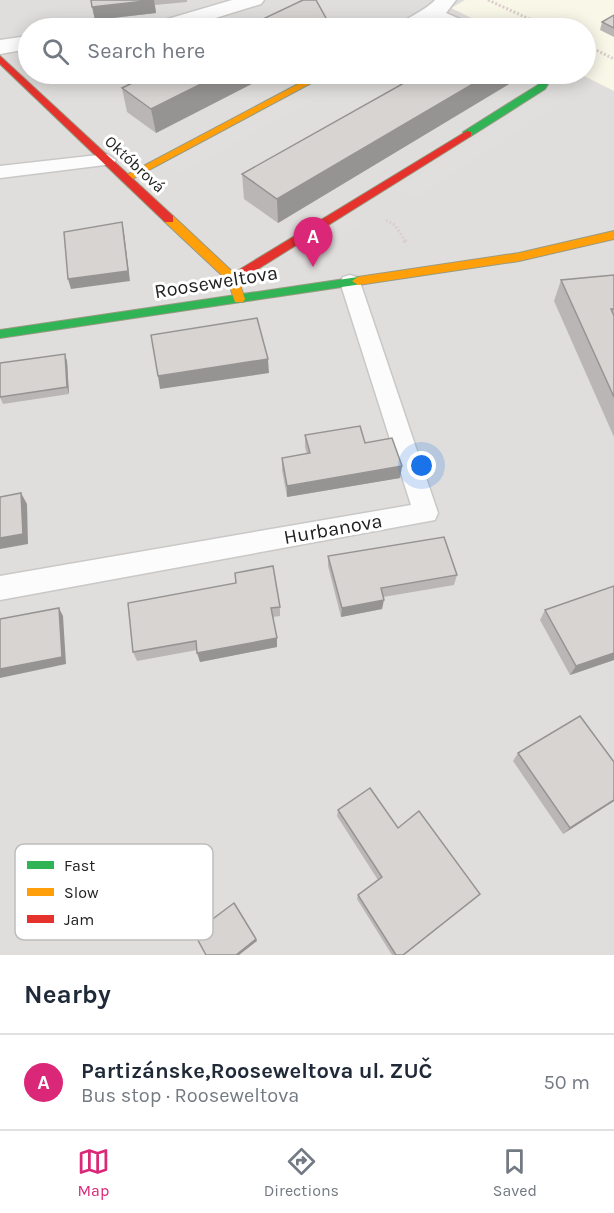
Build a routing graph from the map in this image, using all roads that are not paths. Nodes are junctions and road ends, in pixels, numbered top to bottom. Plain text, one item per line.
1 (254, 0) edge
2 (440, 7) edge
3 (195, 18) edge
4 (423, 18) edge
5 (451, 18) edge
6 (18, 45) edge
7 (0, 47) edge
8 (0, 59) edge
9 (18, 76) edge
10 (26, 84) edge
11 (304, 84) edge
12 (544, 84) edge
13 (107, 160) junction
14 (0, 172) edge
15 (126, 178) junction
16 (614, 235) edge
17 (233, 279) junction
18 (350, 282) junction
19 (238, 298) junction
20 (0, 334) edge
21 (0, 588) edge

1 - 3 street
2 - 4 street
2 - 5 street
6 - 7 street
8 - 9 street, Októbrová
10 - 13 street, Októbrová
11 - 15 street
12 - 17 street
13 - 14 lane
13 - 15 street, Októbrová
15 - 17 street, Októbrová
16 - 18 street, Rooseweltova
17 - 19 street
18 - 19 street, Rooseweltova
18 - 21 lane, Hurbanova
19 - 20 street, Rooseweltova

